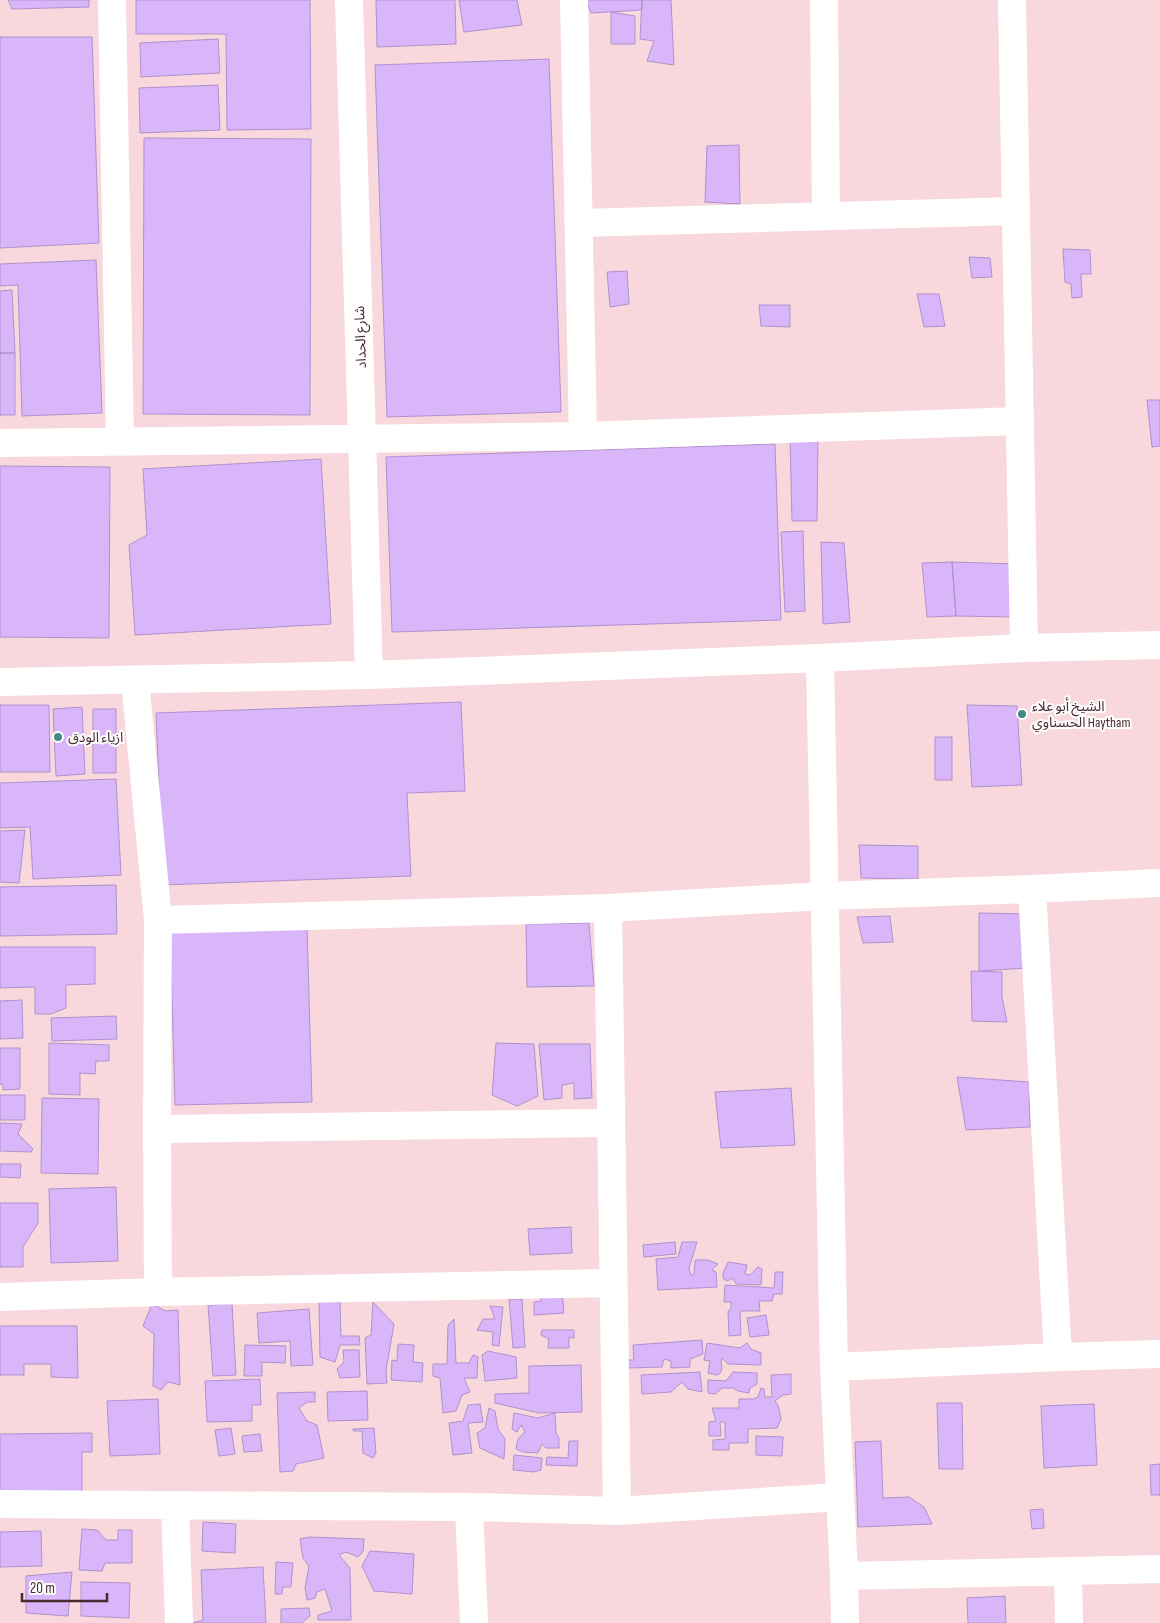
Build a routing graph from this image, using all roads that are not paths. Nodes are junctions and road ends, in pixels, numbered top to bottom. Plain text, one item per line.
1 (112, 0) edge
2 (349, 0) edge
3 (574, 0) edge
4 (824, 0) edge
5 (1012, 0) edge
6 (1016, 211) junction
7 (826, 216) junction
8 (578, 223) junction
9 (1019, 421) junction
10 (583, 436) junction
11 (363, 439) junction
12 (120, 442) junction
13 (0, 444) edge
14 (1160, 645) edge
15 (1024, 648) junction
16 (820, 658) junction
17 (369, 674) junction
18 (135, 680) junction
19 (0, 682) edge
20 (1160, 883) edge
21 (1032, 889) junction
22 (824, 896) junction
23 (608, 908) junction
24 (158, 920) junction
25 (611, 1123) junction
26 (157, 1129) junction
27 (613, 1283) junction
28 (158, 1292) junction
29 (0, 1297) edge
30 (1160, 1354) edge
31 (1058, 1357) junction
32 (834, 1366) junction
33 (840, 1496) junction
34 (0, 1504) edge
35 (175, 1504) junction
36 (470, 1507) junction
37 (617, 1511) junction
38 (1160, 1570) edge
39 (1068, 1572) junction
40 (844, 1576) junction
41 (179, 1623) edge
42 (474, 1623) edge
43 (845, 1623) edge
44 (1069, 1623) edge

1 - 12 street
2 - 11 street, شارع الحداد
3 - 8 street
4 - 7 street
5 - 6 street
6 - 7 street
6 - 9 street
7 - 8 street
8 - 10 street
9 - 10 street
9 - 15 street
10 - 11 street
11 - 12 street
11 - 17 street, شارع الحداد
12 - 13 street
14 - 15 street
15 - 16 street
16 - 17 street
16 - 22 street
17 - 18 street
18 - 19 street
18 - 24 street
20 - 21 street
21 - 22 street
21 - 31 street
22 - 23 street
22 - 32 street
23 - 24 street
23 - 25 street
24 - 26 street
25 - 26 street
25 - 27 street
26 - 28 street
27 - 28 street
27 - 37 street
28 - 29 street
30 - 31 street
31 - 32 street
32 - 33 street
33 - 37 street
33 - 40 street
34 - 35 street
35 - 36 street
35 - 41 street
36 - 37 street
36 - 42 street
38 - 39 street
39 - 40 street
39 - 44 street
40 - 43 street

